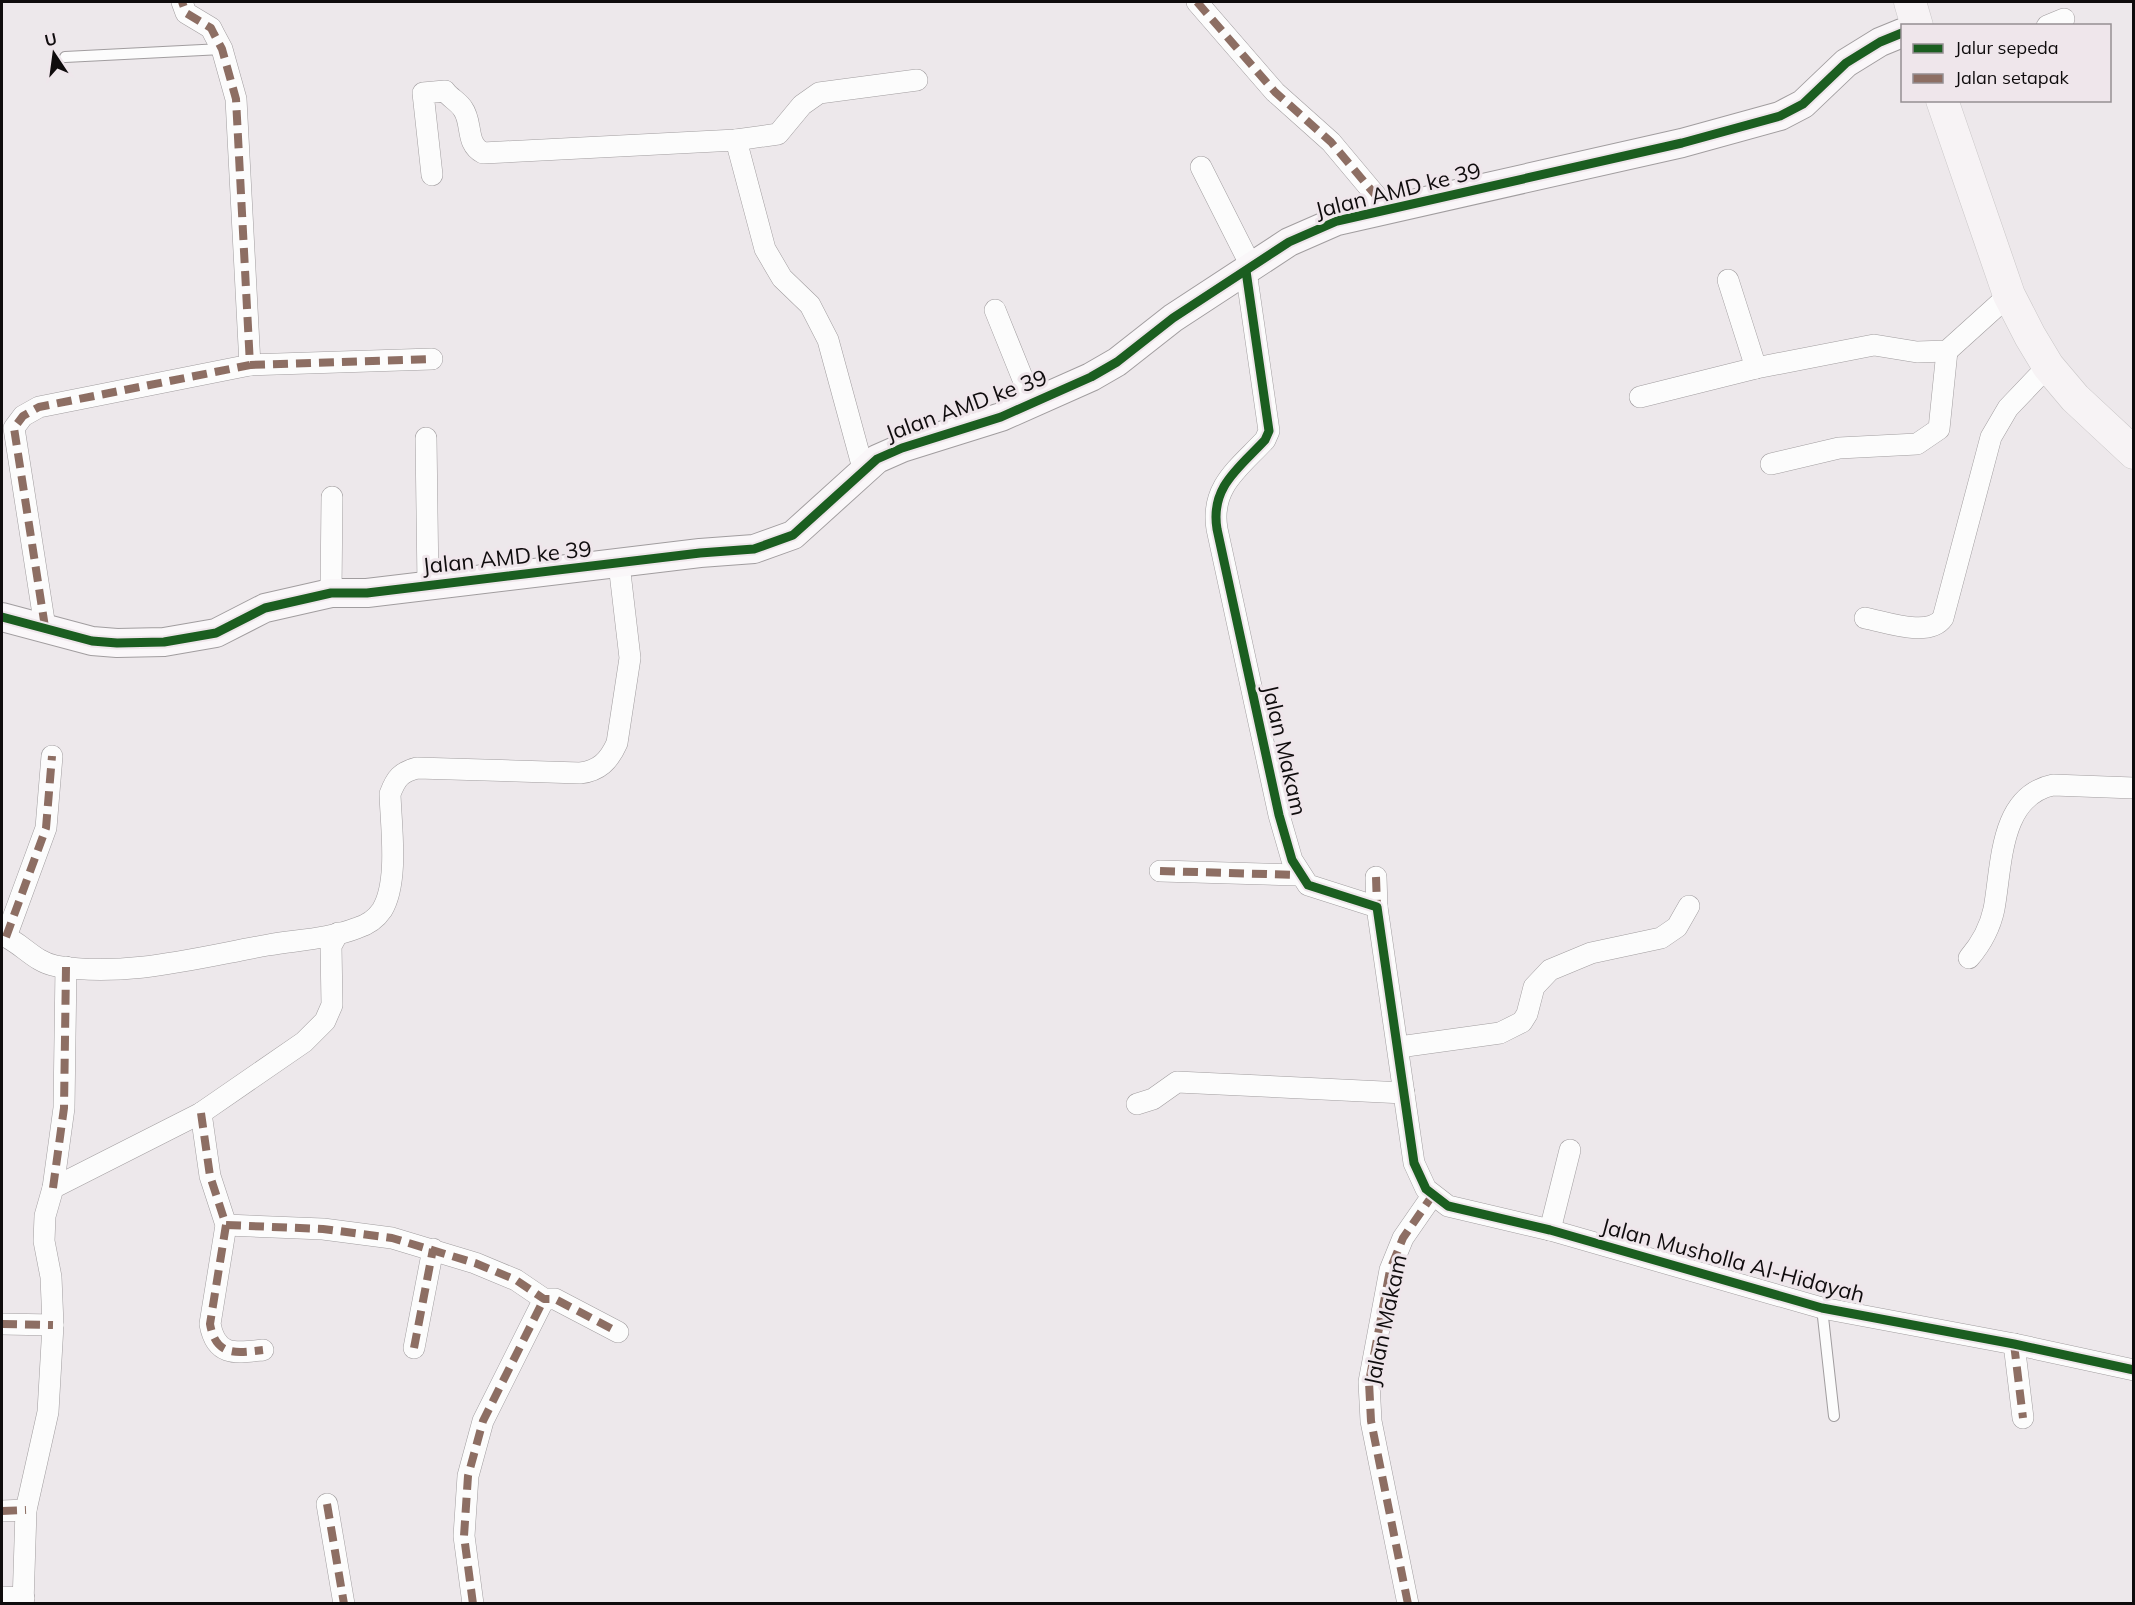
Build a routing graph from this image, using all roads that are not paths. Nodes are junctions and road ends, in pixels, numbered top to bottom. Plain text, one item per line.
1 (182, 2) edge
2 (1197, 2) edge
3 (1910, 2) edge
4 (1916, 24) edge
5 (1901, 33) edge
6 (222, 49) junction
7 (65, 57) dead end
8 (916, 80) dead end
9 (1943, 102) edge
10 (736, 140) junction
11 (1201, 167) dead end
12 (432, 175) dead end
13 (1388, 210) junction
14 (1249, 269) junction
15 (1728, 279) dead end
16 (2009, 295) junction
17 (995, 310) dead end
18 (1947, 351) junction
19 (432, 359) dead end
20 (250, 365) junction
21 (2048, 366) junction
22 (1756, 368) junction
23 (1640, 397) dead end
24 (1033, 404) junction
25 (8, 429) edge
26 (426, 438) dead end
27 (2133, 453) edge
28 (1771, 464) dead end
29 (864, 472) junction
30 (332, 497) dead end
31 (619, 564) junction
32 (428, 585) junction
33 (331, 593) junction
34 (2, 616) edge
35 (1865, 618) dead end
36 (45, 627) junction
37 (52, 756) dead end
38 (2133, 788) edge
39 (1160, 871) dead end
40 (1299, 875) junction
41 (1376, 877) dead end
42 (1689, 906) dead end
43 (1377, 907) junction
44 (338, 933) junction
45 (4, 936) edge
46 (1969, 958) dead end
47 (66, 967) junction
48 (1399, 1047) junction
49 (1404, 1093) junction
50 (1137, 1104) dead end
51 (201, 1113) junction
52 (1570, 1150) dead end
53 (53, 1188) junction
54 (1432, 1196) junction
55 (226, 1224) junction
56 (1550, 1230) junction
57 (434, 1249) junction
58 (544, 1299) junction
59 (1822, 1308) junction
60 (2, 1324) edge
61 (53, 1325) junction
62 (618, 1332) dead end
63 (2014, 1344) junction
64 (414, 1348) dead end
65 (263, 1350) dead end
66 (2133, 1370) edge
67 (1834, 1416) dead end
68 (2022, 1418) dead end
69 (327, 1504) dead end
70 (27, 1510) junction
71 (2, 1511) edge
72 (2, 1597) edge
73 (24, 1601) edge
74 (344, 1604) edge
75 (473, 1604) edge
76 (1408, 1604) edge

1 - 6 street
2 - 13 street
3 - 4 main road
5 - 13 street, Jalan AMD ke 39
6 - 7 lane
6 - 20 street
8 - 10 street
9 - 16 main road
10 - 12 street
10 - 29 street
11 - 14 street, Jalan Makam
13 - 14 street, Jalan AMD ke 39
14 - 24 street, Jalan AMD ke 39
14 - 40 street, Jalan Makam
15 - 22 street
16 - 18 street
16 - 21 main road
17 - 24 street
18 - 22 street
18 - 28 street
19 - 20 street
20 - 25 street
21 - 27 main road
21 - 35 street
22 - 23 street
24 - 29 street, Jalan AMD ke 39
25 - 36 street
26 - 32 street
29 - 31 street, Jalan AMD ke 39
30 - 33 street
31 - 32 street, Jalan AMD ke 39
31 - 44 street
32 - 33 street, Jalan AMD ke 39
33 - 36 street, Jalan AMD ke 39
34 - 36 street, Jalan AMD ke 39
37 - 45 street
38 - 46 street
39 - 40 street
40 - 43 street
41 - 43 street
42 - 48 street
43 - 48 street
44 - 47 street
44 - 51 street
45 - 47 street
47 - 53 street
48 - 49 street
49 - 50 street
49 - 54 street
51 - 53 street
51 - 55 street
52 - 56 street
53 - 61 street
54 - 56 street, Jalan Musholla Al-Hidayah
54 - 76 street, Jalan Makam
55 - 57 street
55 - 65 street
56 - 59 street, Jalan Musholla Al-Hidayah
57 - 58 street
57 - 64 street
58 - 62 street
58 - 75 street
59 - 63 street, Jalan Musholla Al-Hidayah
59 - 67 lane
60 - 61 street
61 - 70 street
63 - 66 street, Jalan Musholla Al-Hidayah
63 - 68 street
69 - 74 street
70 - 71 street
70 - 73 street
72 - 73 street

